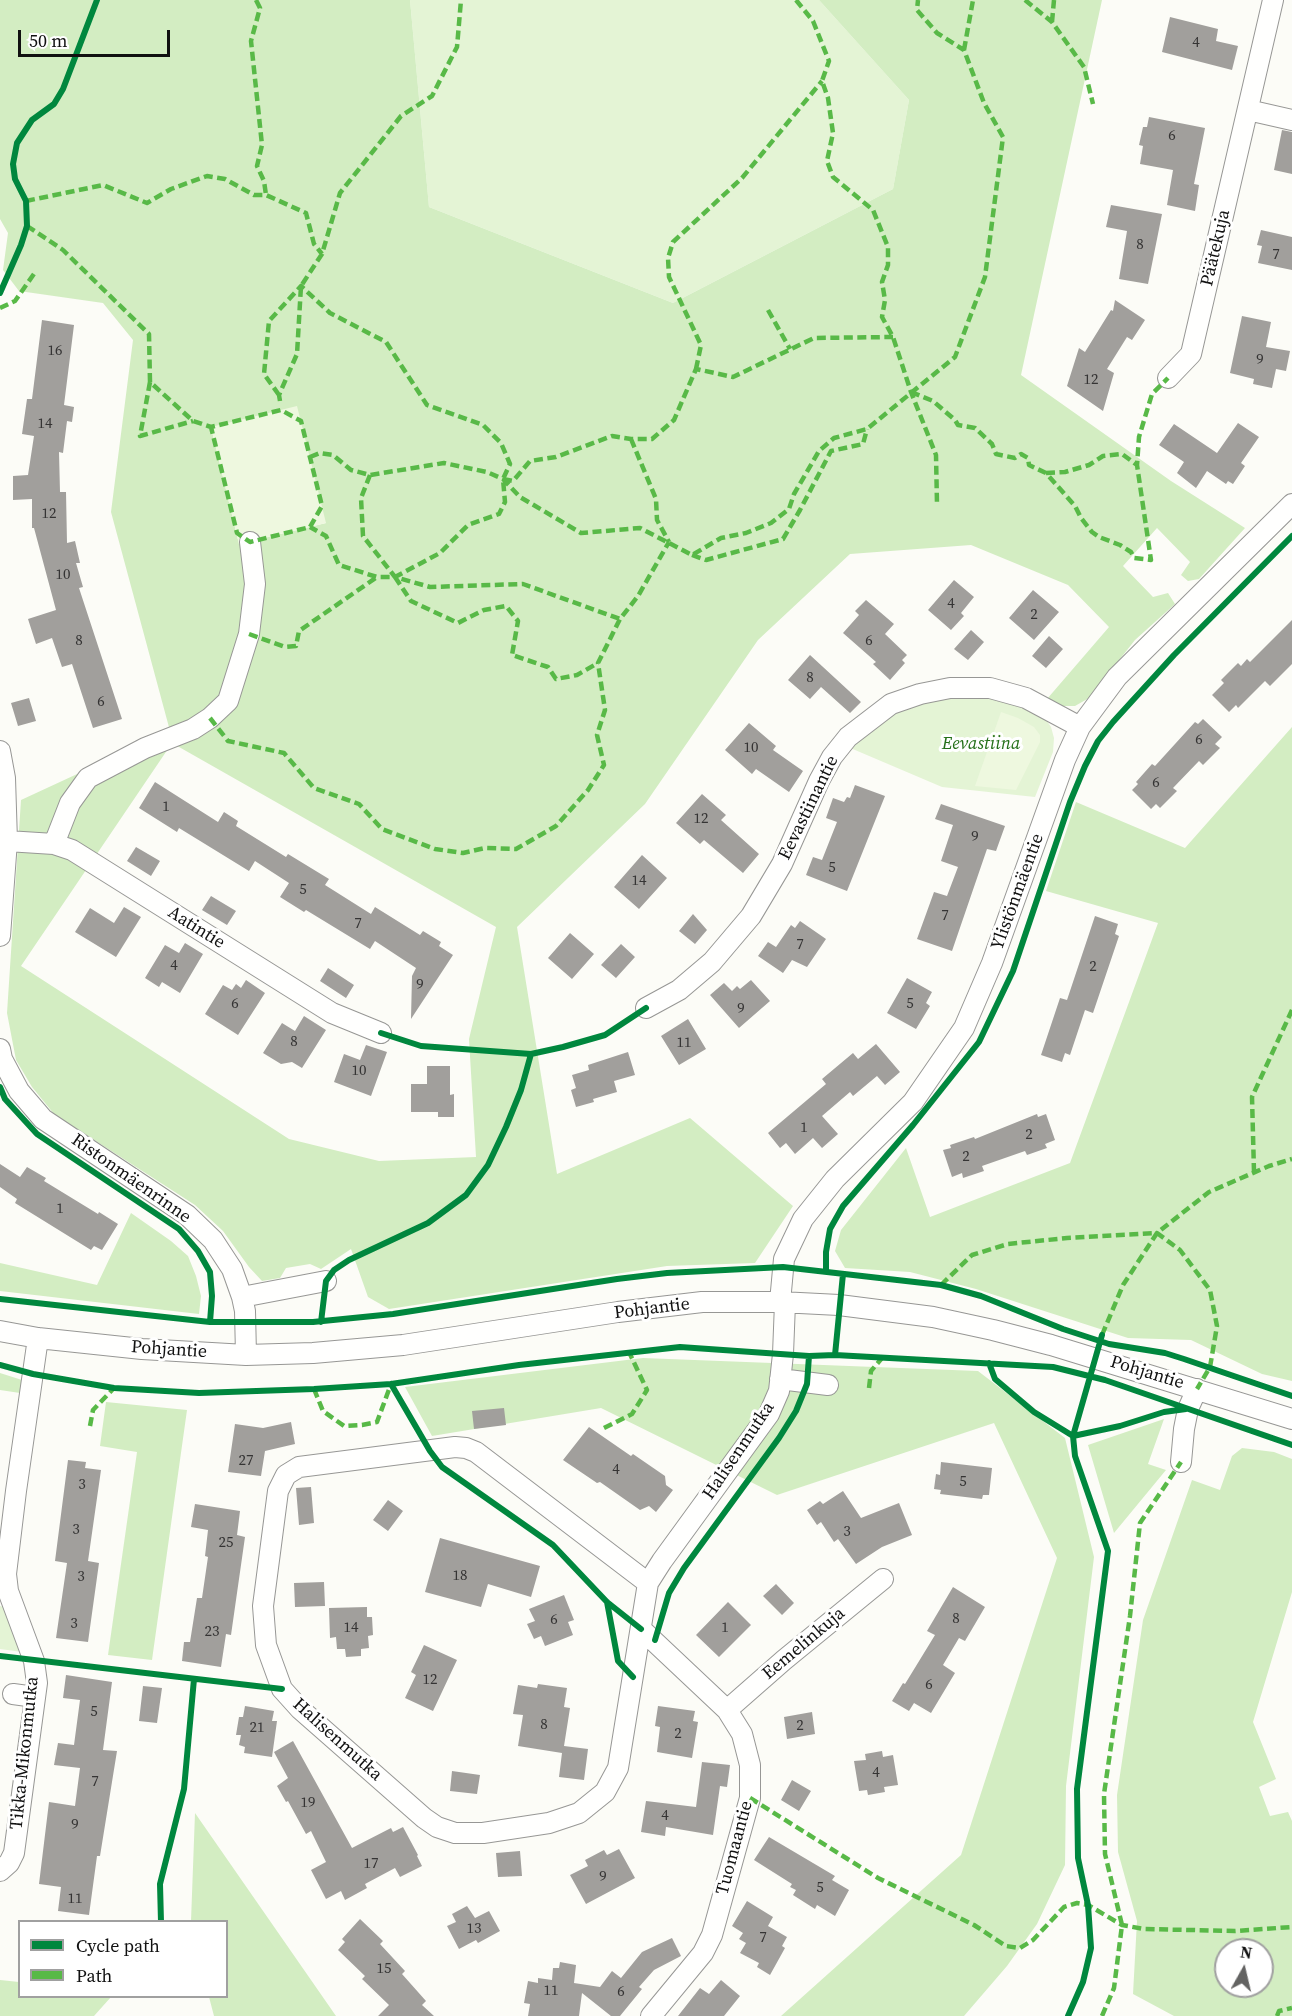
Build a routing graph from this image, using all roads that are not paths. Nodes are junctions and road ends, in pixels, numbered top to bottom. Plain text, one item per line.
1 (1273, 0) edge
2 (1248, 110) junction
3 (1292, 120) edge
4 (1168, 378) dead end
5 (1292, 504) edge
6 (250, 542) dead end
7 (1080, 727) junction
8 (0, 751) edge
9 (7, 841) junction
10 (54, 844) junction
11 (0, 936) edge
12 (646, 1008) dead end
13 (381, 1033) dead end
14 (0, 1049) edge
15 (326, 1281) dead end
16 (242, 1297) junction
17 (782, 1303) junction
18 (0, 1331) edge
19 (38, 1338) junction
20 (246, 1355) junction
21 (780, 1379) junction
22 (828, 1385) dead end
23 (1197, 1389) junction
24 (1292, 1419) edge
25 (1181, 1462) dead end
26 (8, 1490) edge
27 (883, 1579) dead end
28 (648, 1583) junction
29 (641, 1629) junction
30 (13, 1694) dead end
31 (35, 1697) junction
32 (727, 1710) junction
33 (0, 1871) edge
34 (651, 2016) edge

1 - 2 street, Päätekuja
2 - 3 street
2 - 4 street, Päätekuja
5 - 7 street, Ylistönmäentie
6 - 10 street
7 - 12 street, Eevastiinantie
7 - 17 street, Ylistönmäentie
8 - 9 street
9 - 10 street, Aatintie
9 - 11 street
10 - 13 street, Aatintie
14 - 16 street, Ristonmäenrinne
15 - 16 street
16 - 20 street, Ristonmäenrinne
17 - 20 street, Pohjantie
17 - 21 street, Halisenmutka
17 - 23 street, Pohjantie
18 - 19 street, Pohjantie
19 - 20 street, Pohjantie
19 - 26 street, Tikka-Mikonmutka
21 - 22 street
21 - 28 street, Halisenmutka
23 - 24 street, Pohjantie
23 - 25 street
26 - 31 street, Tikka-Mikonmutka
27 - 32 street, Eemelinkuja
28 - 29 street, Halisenmutka
28 - 29 street, Halisenmutka
29 - 32 street, Tuomaantie
30 - 31 street
31 - 33 street, Tikka-Mikonmutka
32 - 34 street, Tuomaantie

